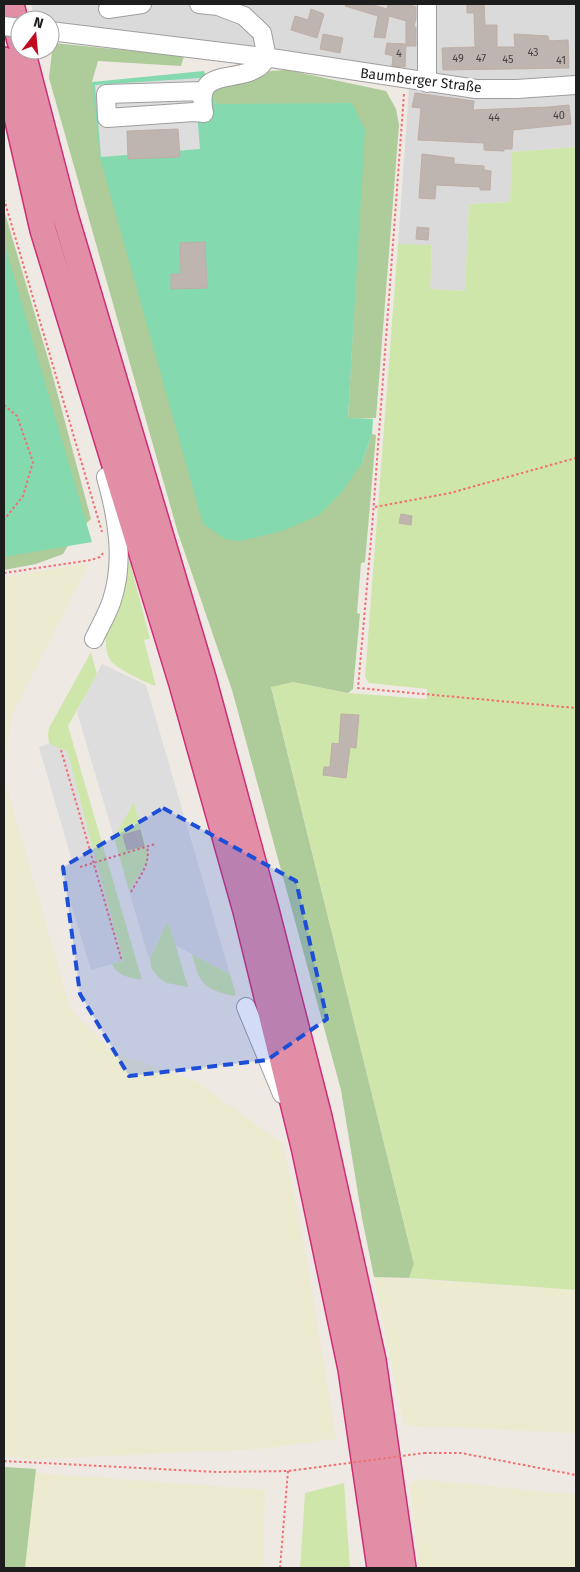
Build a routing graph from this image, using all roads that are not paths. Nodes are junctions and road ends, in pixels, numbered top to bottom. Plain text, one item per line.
1 (142, 4) edge
2 (200, 4) edge
3 (427, 4) edge
4 (108, 9) dead end
5 (60, 32) edge
6 (267, 58) junction
7 (4, 60) edge
8 (25, 60) edge
9 (427, 83) junction
10 (576, 85) edge
11 (203, 92) junction
12 (43, 230) junction
13 (94, 639) dead end
14 (246, 1007) dead end
15 (305, 1150) junction
16 (380, 1568) edge
17 (403, 1568) edge

1 - 4 street
2 - 6 street
3 - 9 street
5 - 6 street, Baumberger Straße
6 - 9 street, Baumberger Straße
6 - 11 street
7 - 12 highway
8 - 17 highway
9 - 10 street, Baumberger Straße
11 - 11 street
12 - 13 street
12 - 15 highway
14 - 15 street
15 - 16 highway

